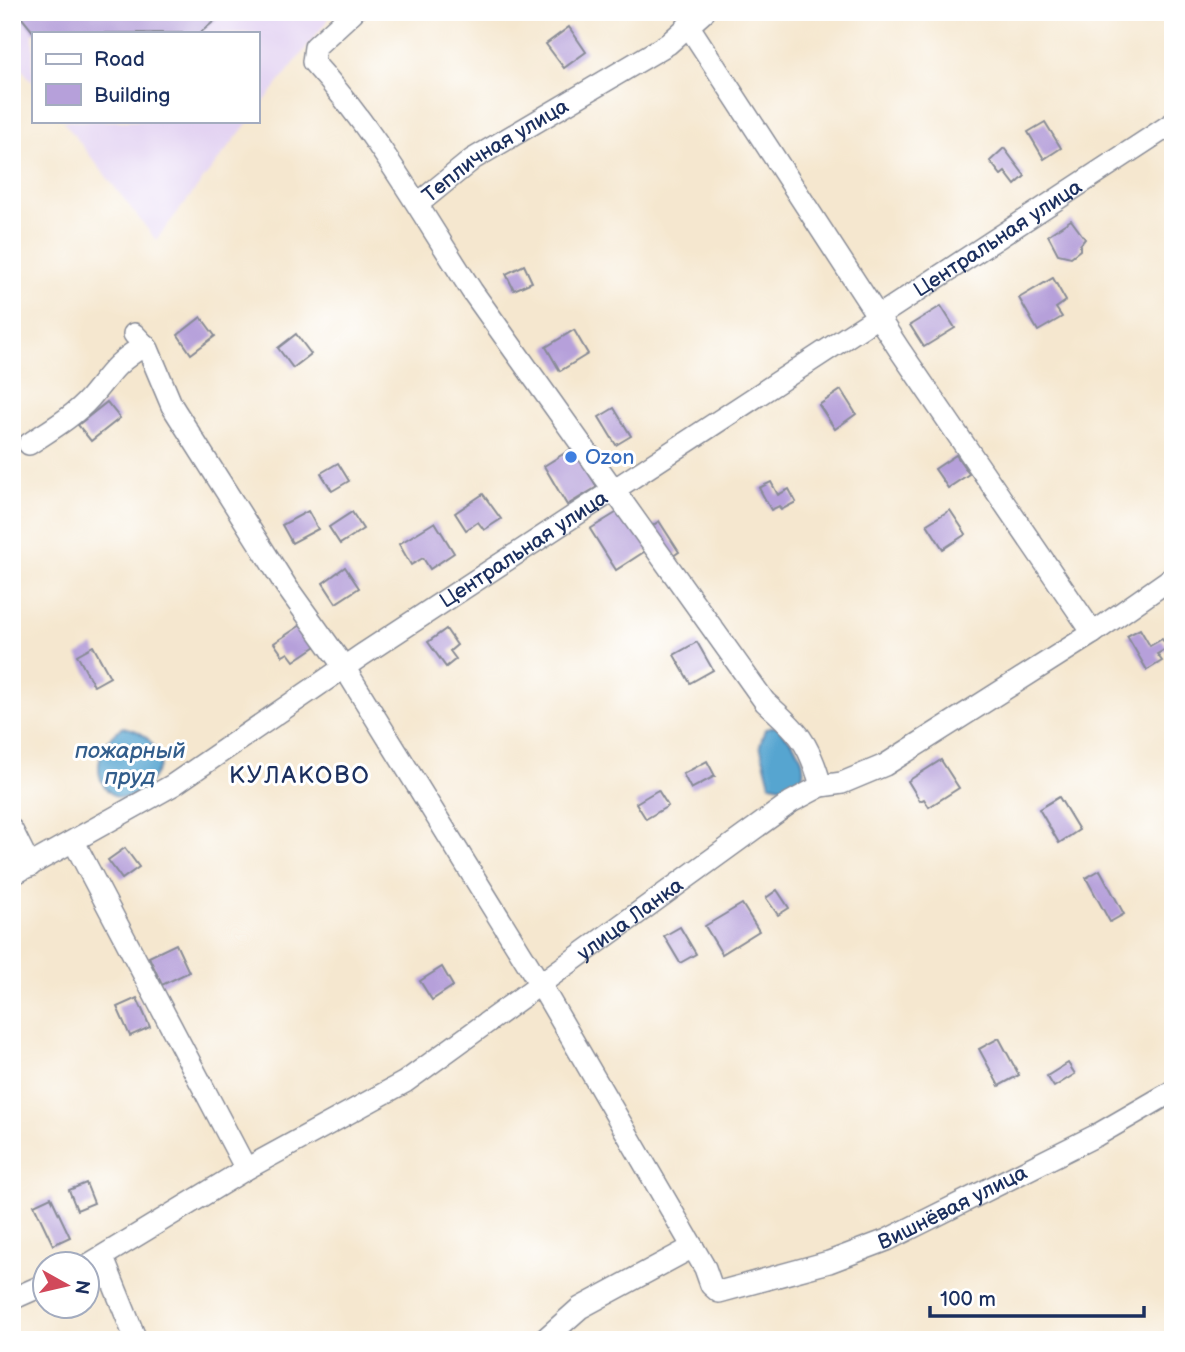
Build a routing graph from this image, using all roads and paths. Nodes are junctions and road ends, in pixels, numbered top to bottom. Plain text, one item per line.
1 (353, 12) edge
2 (699, 16) edge
3 (1173, 123) edge
4 (419, 203) junction
5 (879, 318) junction
6 (29, 444) dead end
7 (615, 492) junction
8 (1173, 577) edge
9 (1093, 633) junction
10 (344, 667) junction
11 (821, 786) junction
12 (12, 830) edge
13 (74, 842) junction
14 (21, 871) edge
15 (540, 984) junction
16 (1173, 1091) edge
17 (246, 1169) junction
18 (693, 1247) junction
19 (102, 1257) edge
20 (102, 1274) edge
21 (32, 1290) edge
22 (12, 1299) edge
23 (136, 1340) edge
24 (544, 1340) edge

1 - 4 street, Тепличная улица
2 - 4 street, Тепличная улица
2 - 5 street
3 - 5 street, Центральная улица
4 - 7 street
5 - 7 street, Центральная улица
5 - 9 street
6 - 10 street
7 - 10 street, Центральная улица
7 - 11 street
8 - 9 street, улица Ланка
9 - 11 street, улица Ланка
10 - 13 street, Центральная улица
10 - 15 street
11 - 15 street, улица Ланка
12 - 14 street
13 - 14 street, Центральная улица
13 - 17 street
15 - 17 street, улица Ланка
15 - 18 street
16 - 18 street, Вишнёвая улица
17 - 19 street, улица Ланка
18 - 24 street
20 - 23 street
21 - 22 street

